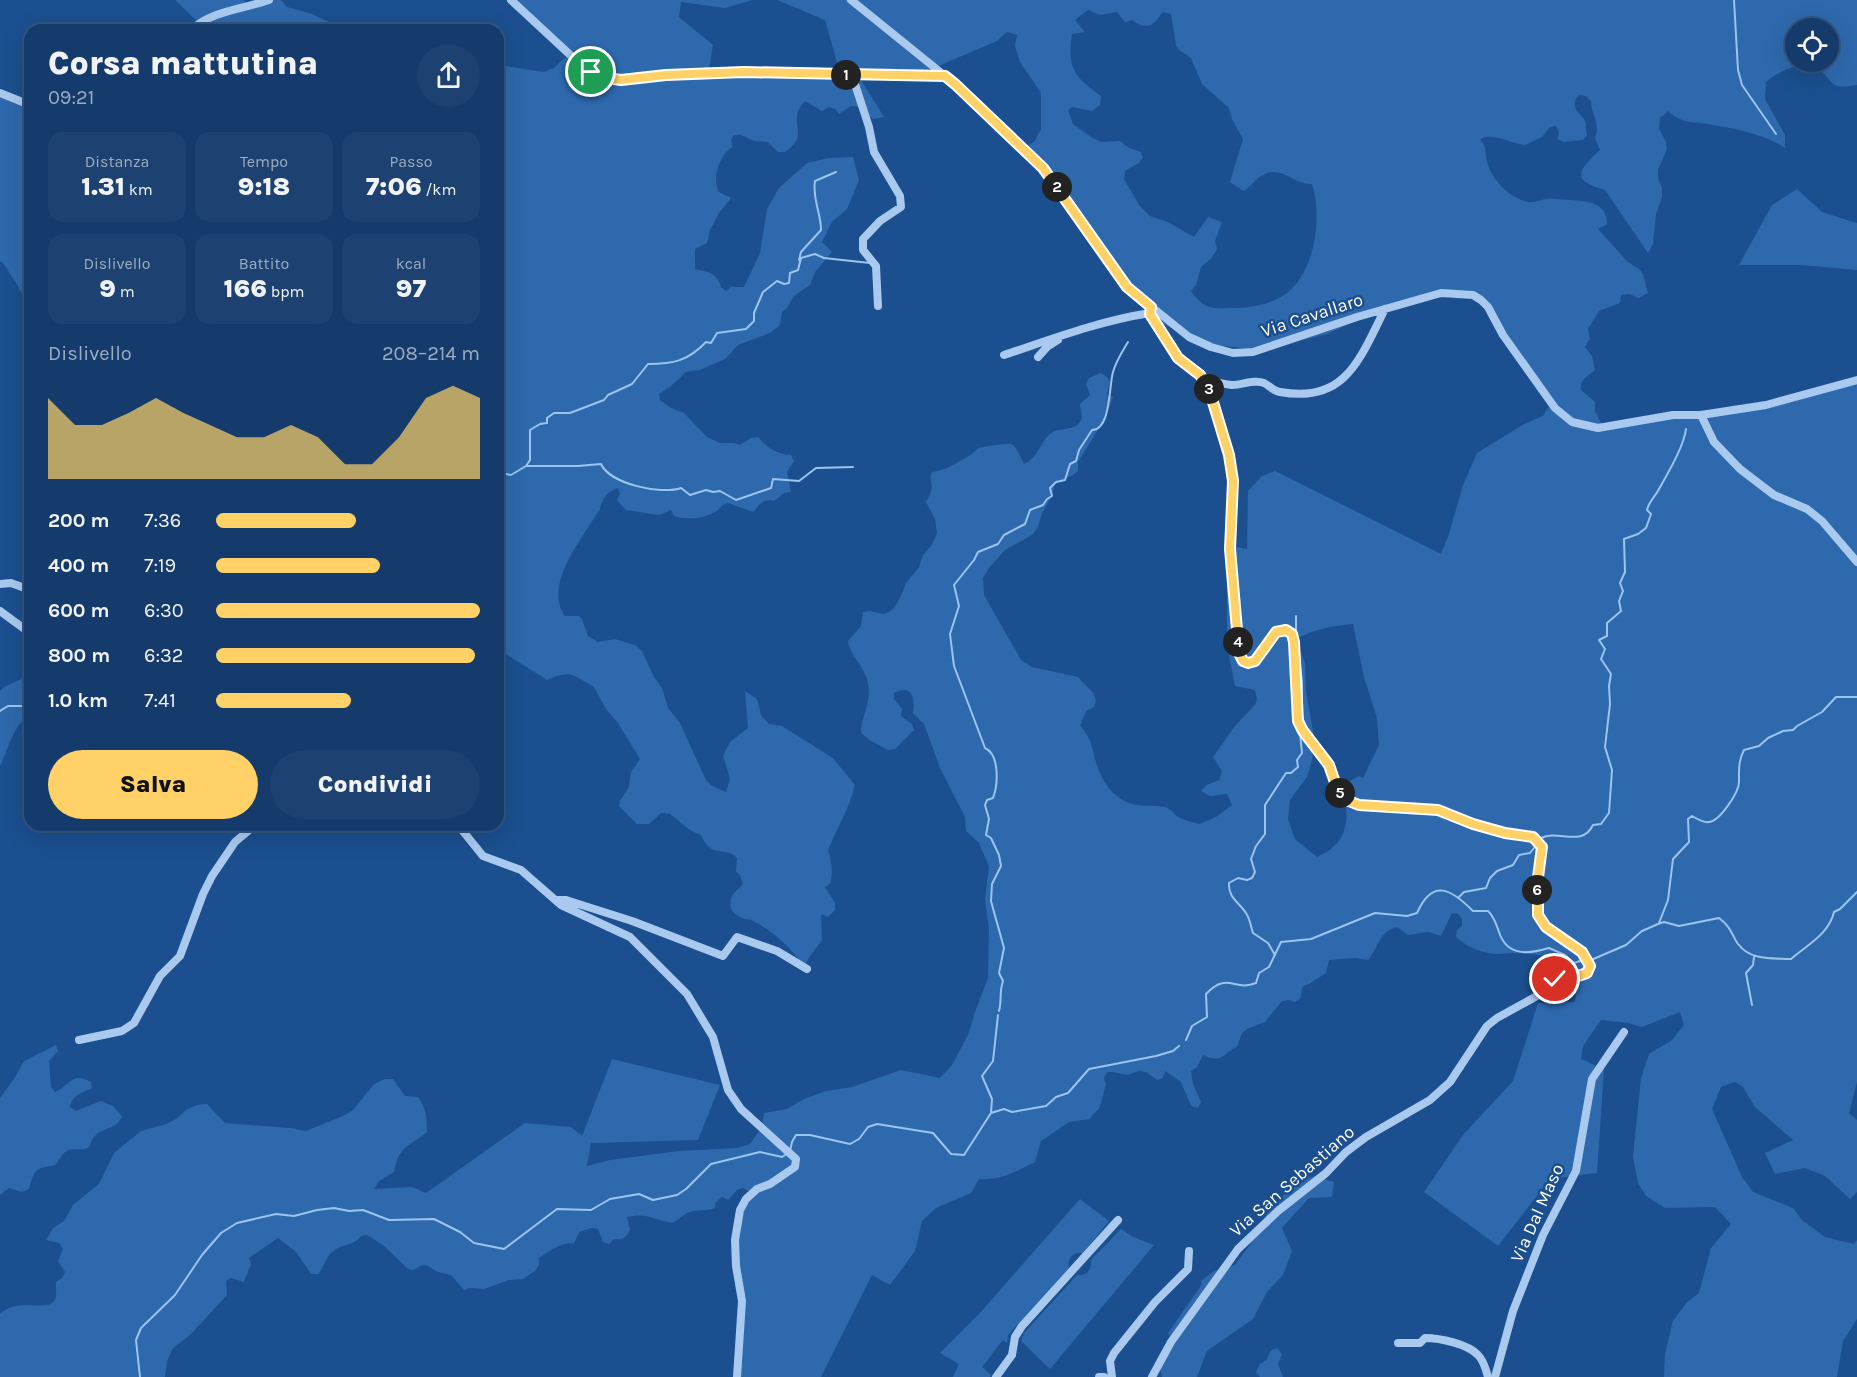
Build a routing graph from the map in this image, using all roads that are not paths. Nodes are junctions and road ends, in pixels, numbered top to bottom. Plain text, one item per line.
1 (269, 0) edge
2 (511, 0) edge
3 (851, 0) edge
4 (197, 24) edge
5 (852, 75) junction
6 (945, 76) junction
7 (0, 93) edge
8 (24, 103) edge
9 (878, 306) dead end
10 (1385, 309) junction
11 (1150, 310) junction
12 (1068, 333) junction
13 (1004, 355) dead end
14 (1038, 357) dead end
15 (1857, 380) edge
16 (1204, 381) junction
17 (1701, 415) junction
18 (1857, 562) edge
19 (0, 584) edge
20 (24, 588) edge
21 (0, 611) edge
22 (24, 629) edge
23 (248, 831) edge
24 (463, 831) edge
25 (556, 900) junction
26 (807, 969) dead end
27 (1624, 1032) dead end
28 (79, 1040) dead end
29 (1118, 1220) dead end
30 (1189, 1251) dead end
31 (1398, 1343) dead end
32 (738, 1377) edge
33 (996, 1377) edge
34 (1099, 1377) edge
35 (1104, 1377) edge
36 (1112, 1377) edge
37 (1152, 1377) edge
38 (1488, 1377) edge
39 (1495, 1377) edge

1 - 4 street
2 - 5 street
3 - 6 street, Via Cavallaro
5 - 6 street
5 - 9 street
6 - 11 street, Via Cavallaro
7 - 8 street
10 - 11 street, Via Cavallaro
10 - 16 street
10 - 17 street, Via Cavallaro
11 - 12 street
11 - 16 street, Via San Sebastiano
12 - 13 street
12 - 14 street
15 - 17 street, Via Cavallaro
16 - 37 street, Via San Sebastiano
17 - 18 street
19 - 20 street
21 - 22 street
23 - 28 street
24 - 25 street
25 - 26 street
25 - 32 street
27 - 39 street, Via Dal Maso
29 - 33 street
30 - 36 street
31 - 38 street
34 - 35 street

